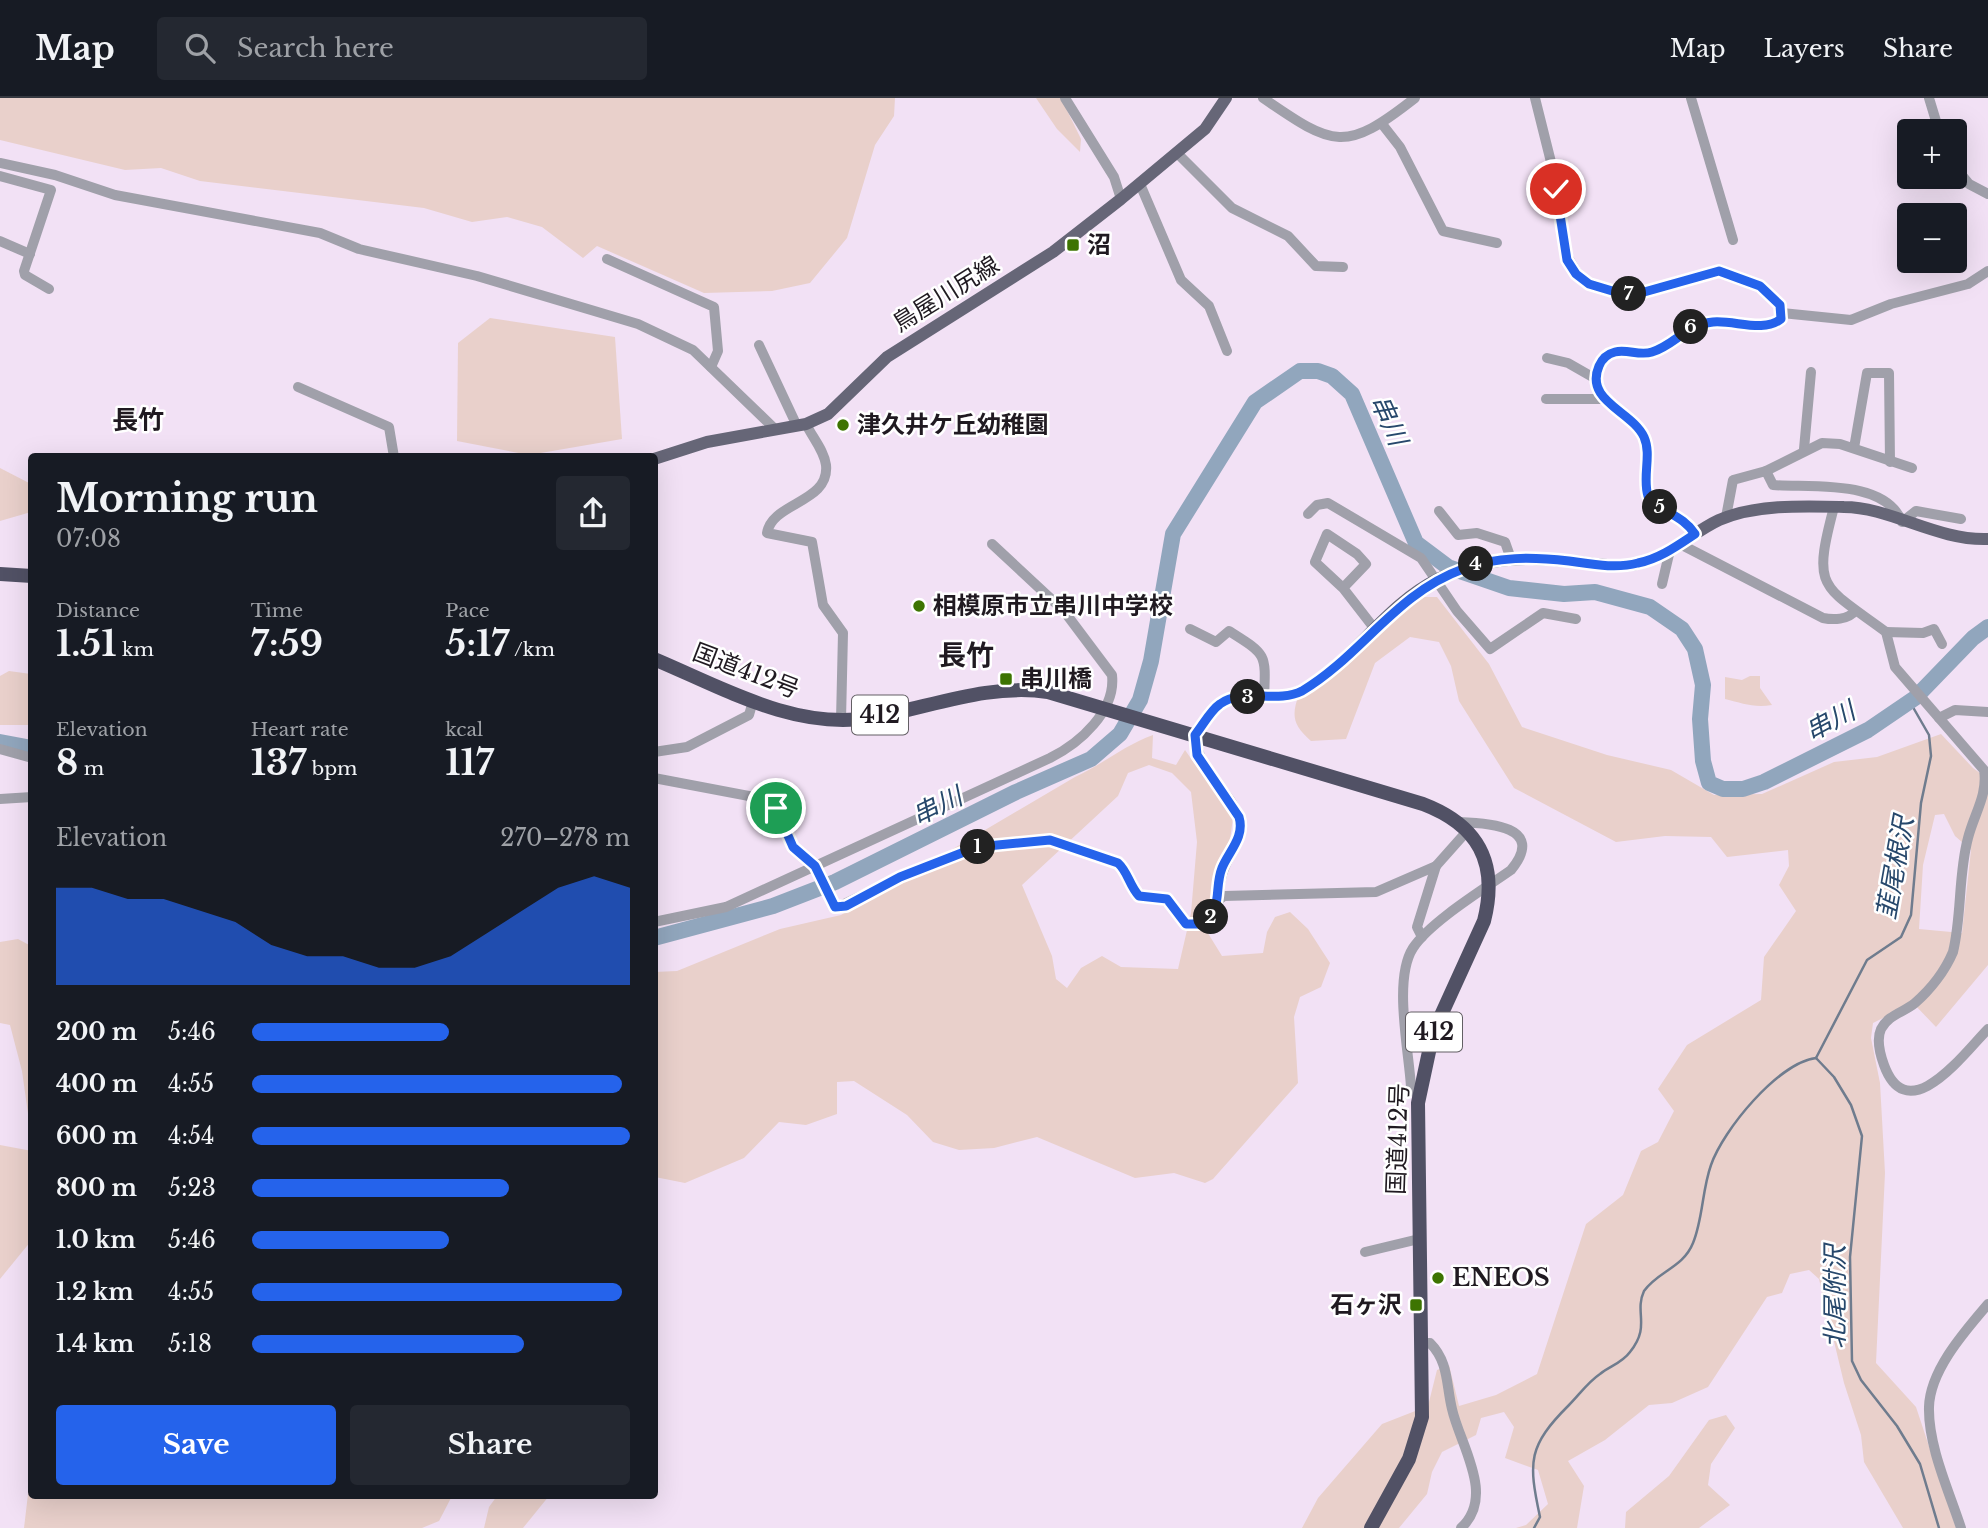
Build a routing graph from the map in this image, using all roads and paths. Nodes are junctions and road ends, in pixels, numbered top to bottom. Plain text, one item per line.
1 (1065, 98) edge
2 (1226, 98) edge
3 (1263, 98) edge
4 (1415, 98) edge
5 (1535, 98) edge
6 (1691, 98) edge
7 (1929, 98) edge
8 (1403, 102) edge
9 (1935, 119) edge
10 (1382, 124) junction
11 (1178, 153) junction
12 (0, 163) edge
13 (0, 176) edge
14 (1967, 182) edge
15 (1140, 184) junction
16 (1988, 194) edge
17 (1121, 199) junction
18 (1733, 240) dead end
19 (0, 241) edge
20 (1497, 243) dead end
21 (30, 254) junction
22 (607, 259) dead end
23 (1343, 267) dead end
24 (1988, 271) edge
25 (49, 289) dead end
26 (1782, 313) junction
27 (759, 345) dead end
28 (1227, 351) dead end
29 (1547, 358) dead end
30 (711, 367) junction
31 (1811, 372) dead end
32 (1596, 379) junction
33 (298, 387) dead end
34 (1604, 398) junction
35 (1546, 400) dead end
36 (802, 425) junction
37 (776, 430) junction
38 (1854, 448) junction
39 (1804, 449) junction
40 (393, 453) edge
41 (658, 458) edge
42 (1890, 462) junction
43 (1912, 468) dead end
44 (1766, 471) junction
45 (1834, 507) junction
46 (1438, 512) dead end
47 (1308, 514) dead end
48 (1726, 517) junction
49 (1961, 519) dead end
50 (1902, 522) junction
51 (1695, 534) junction
52 (1988, 539) edge
53 (992, 544) dead end
54 (1675, 547) junction
55 (1506, 559) junction
56 (0, 574) edge
57 (28, 576) edge
58 (1437, 580) junction
59 (1662, 584) dead end
60 (1343, 588) junction
61 (1855, 611) junction
62 (1576, 619) dead end
63 (1374, 628) junction
64 (1190, 629) dead end
65 (1886, 632) junction
66 (1942, 644) dead end
67 (658, 661) edge
68 (1264, 698) junction
69 (753, 701) junction
70 (1107, 710) junction
71 (1988, 712) edge
72 (1939, 718) junction
73 (841, 720) junction
74 (1195, 735) junction
75 (0, 749) edge
76 (658, 751) edge
77 (28, 757) edge
78 (658, 780) edge
79 (28, 797) edge
80 (0, 799) edge
81 (1463, 826) junction
82 (1436, 866) junction
83 (815, 869) junction
84 (1490, 885) junction
85 (1220, 897) junction
86 (658, 921) edge
87 (1422, 937) junction
88 (1988, 1029) edge
89 (1419, 1098) junction
90 (1419, 1239) junction
91 (1365, 1252) dead end
92 (1988, 1304) edge
93 (1423, 1343) junction
94 (1371, 1528) edge
95 (1461, 1528) edge
96 (1961, 1528) edge

1 - 17 street
2 - 11 main road, 鳥屋川尻線
3 - 10 street
4 - 8 street
5 - 26 street
6 - 18 street
7 - 9 street
8 - 10 street
10 - 20 street
11 - 15 main road, 鳥屋川尻線
11 - 23 street
12 - 30 street
13 - 21 street
14 - 16 street
15 - 17 main road, 鳥屋川尻線
15 - 28 street
17 - 36 main road, 鳥屋川尻線
19 - 21 street
21 - 25 street
22 - 30 street
24 - 26 street
26 - 32 street
27 - 36 street
29 - 32 street
30 - 37 street
31 - 39 street
32 - 34 street
33 - 40 street
34 - 35 street
34 - 51 street
36 - 37 main road, 鳥屋川尻線
36 - 73 street
37 - 41 main road, 鳥屋川尻線
38 - 39 street
38 - 42 street
38 - 42 street
39 - 44 street
42 - 43 street
44 - 48 street
44 - 50 street
45 - 48 main road
45 - 50 main road
45 - 61 street
46 - 55 street
47 - 58 street
48 - 51 main road
49 - 50 street
50 - 52 main road
51 - 54 main road
53 - 70 street
54 - 55 main road
54 - 59 street
54 - 61 street
55 - 58 main road
56 - 57 highway
58 - 62 street
58 - 63 main road
60 - 60 street
60 - 63 street
61 - 65 street
63 - 68 main road
64 - 68 street
65 - 66 street
65 - 72 street
67 - 69 highway, 国道412号 / 412
68 - 74 main road
69 - 73 highway, 国道412号 / 412
69 - 76 street
70 - 73 highway, 国道412号 / 412
70 - 74 highway, 412
70 - 83 street
71 - 72 street
72 - 88 street
74 - 81 highway, 412
74 - 85 street
75 - 77 street
78 - 83 street
79 - 80 street
81 - 82 street
81 - 84 highway, 国道412号 / 412
81 - 84 street
82 - 85 street
82 - 87 street
83 - 85 street
83 - 86 street
84 - 87 street
84 - 89 highway, 国道412号 / 412
87 - 89 street
89 - 90 highway, 国道412号 / 412
90 - 91 street
90 - 93 highway, 国道412号 / 412
92 - 96 street
93 - 94 highway, 国道412号 / 412
93 - 95 street

